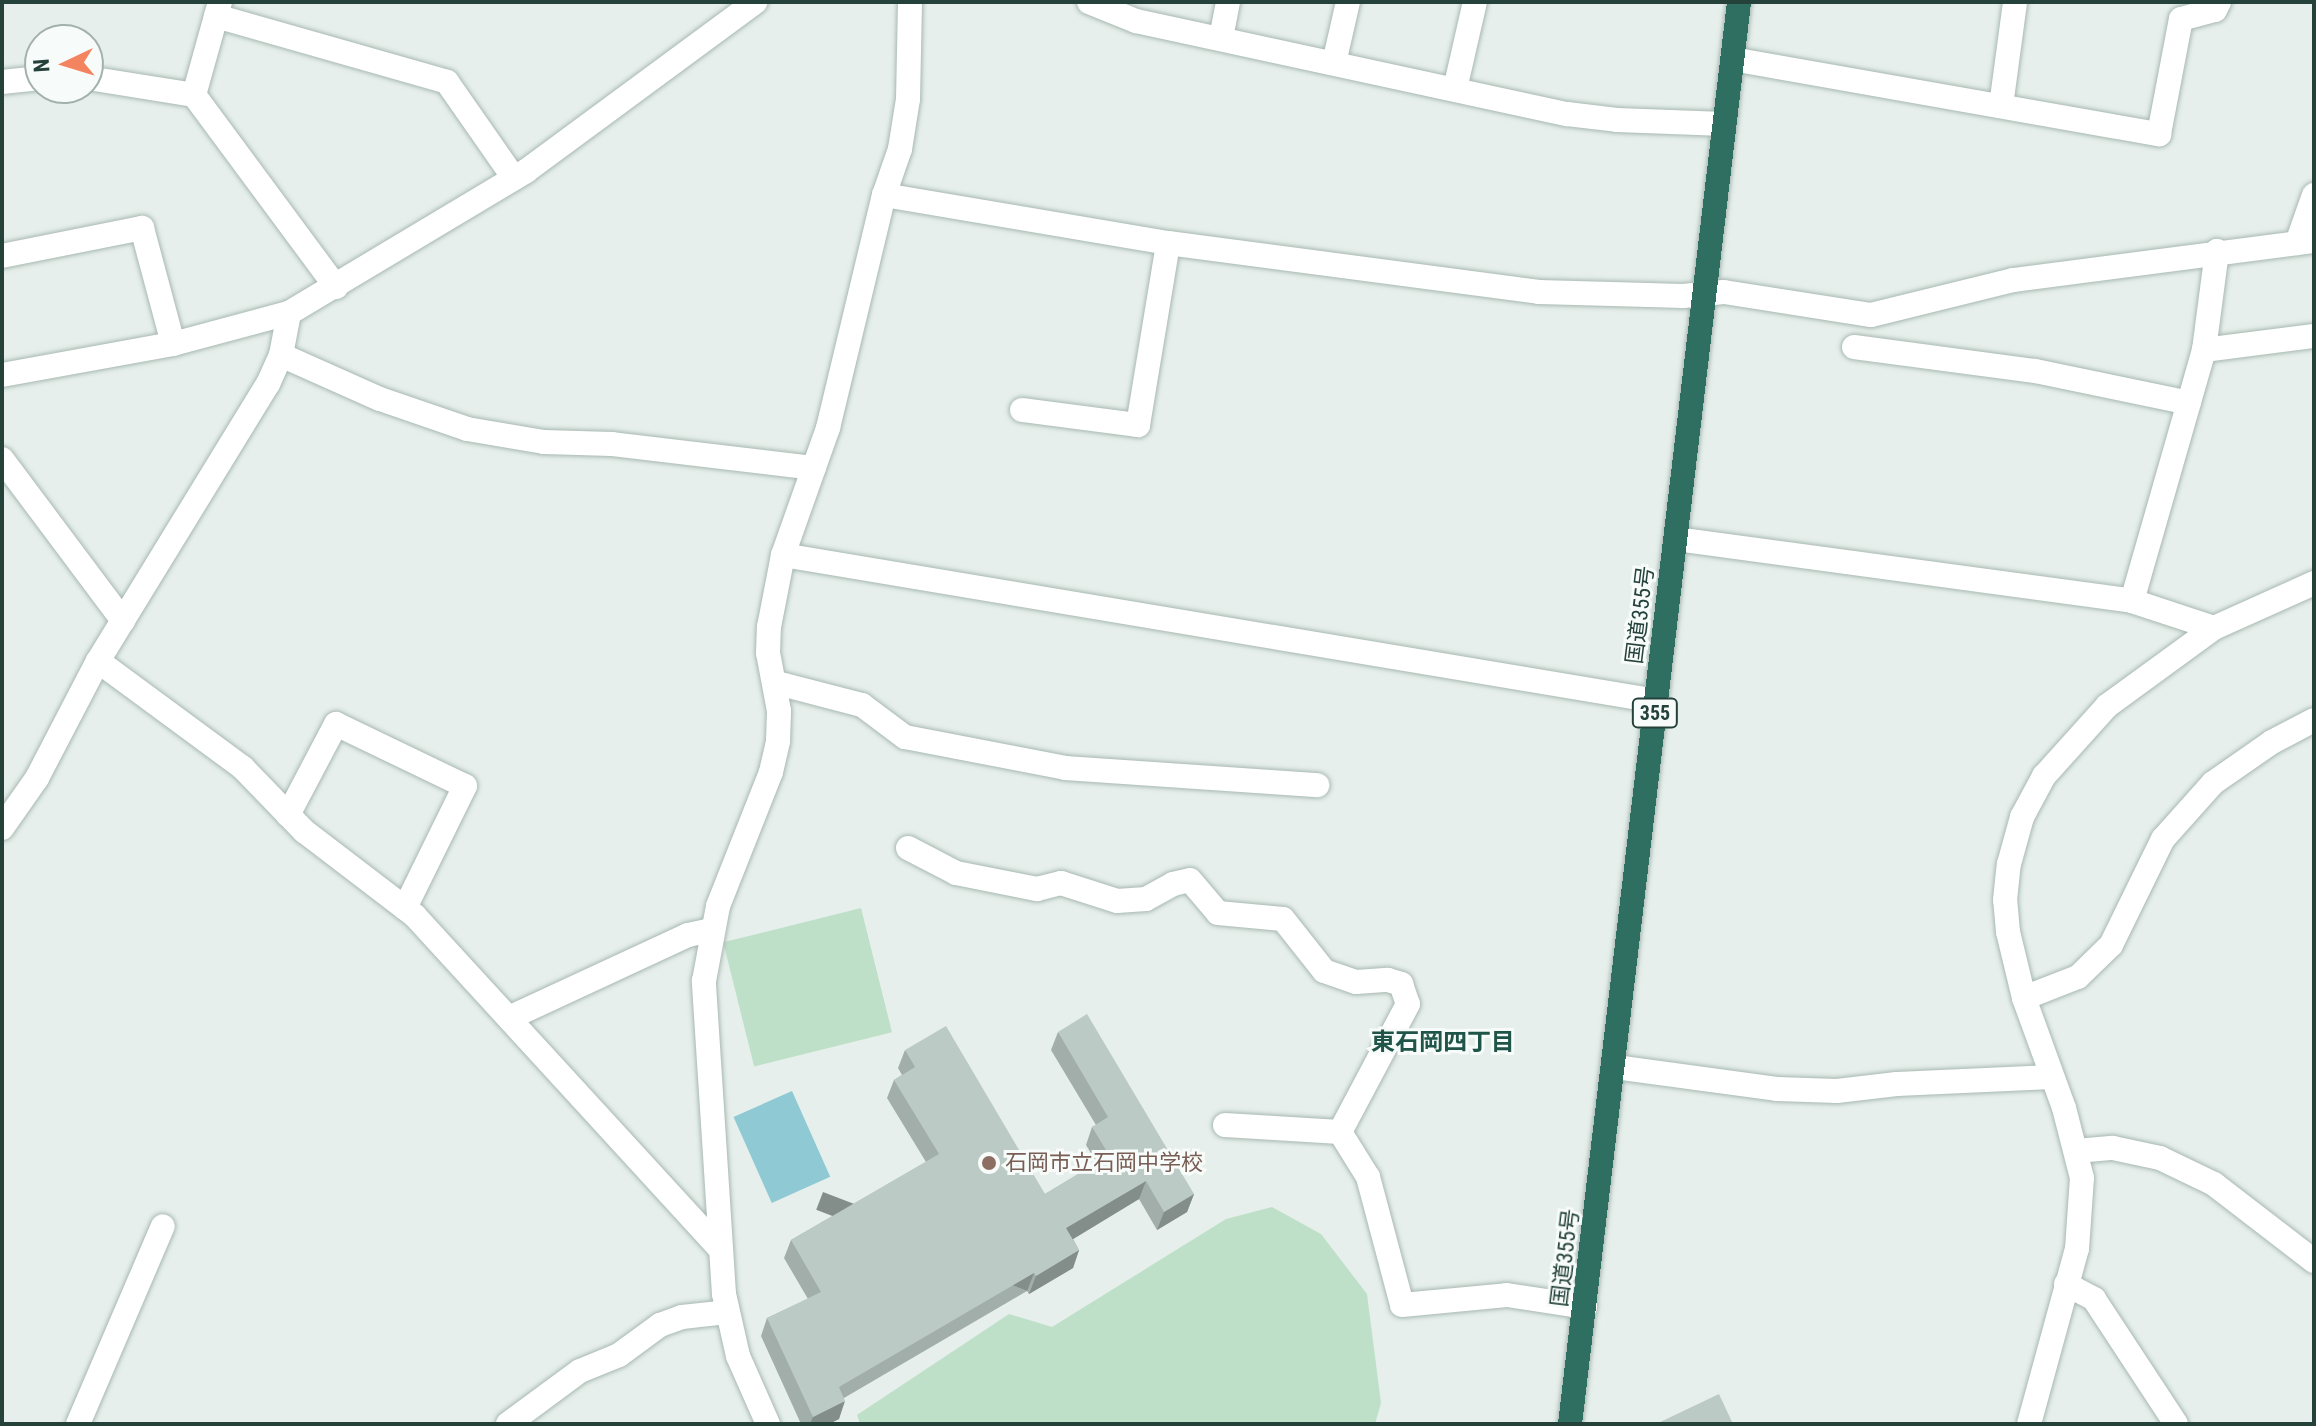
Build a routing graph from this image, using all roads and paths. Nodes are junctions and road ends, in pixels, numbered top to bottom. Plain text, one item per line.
1 (755, 2) edge
2 (910, 2) edge
3 (1228, 2) edge
4 (1348, 2) edge
5 (1475, 2) edge
6 (1739, 2) edge
7 (2015, 2) edge
8 (2219, 2) edge
9 (1094, 3) edge
10 (218, 9) edge
11 (1221, 38) junction
12 (1732, 59) junction
13 (1334, 63) junction
14 (24, 80) edge
15 (104, 81) edge
16 (2, 82) edge
17 (1455, 89) junction
18 (194, 95) junction
19 (2001, 106) junction
20 (1724, 124) junction
21 (514, 178) junction
22 (884, 195) junction
23 (2314, 195) edge
24 (2306, 242) edge
25 (1168, 243) junction
26 (2217, 251) junction
27 (2, 256) edge
28 (336, 287) junction
29 (1705, 295) junction
30 (289, 313) junction
31 (2314, 336) edge
32 (173, 344) junction
33 (1854, 347) dead end
34 (2204, 350) junction
35 (281, 355) junction
36 (2, 375) edge
37 (2189, 403) junction
38 (1022, 410) dead end
39 (2, 459) edge
40 (814, 468) junction
41 (1676, 539) junction
42 (783, 555) junction
43 (2314, 583) edge
44 (2132, 601) junction
45 (123, 621) junction
46 (2214, 628) junction
47 (98, 661) junction
48 (777, 683) junction
49 (1656, 701) junction
50 (2314, 720) edge
51 (1317, 785) dead end
52 (288, 815) junction
53 (2, 828) edge
54 (908, 848) dead end
55 (405, 908) junction
56 (711, 930) junction
57 (2024, 998) junction
58 (509, 1018) junction
59 (1615, 1067) junction
60 (2052, 1077) junction
61 (1225, 1125) dead end
62 (1340, 1132) junction
63 (2076, 1151) junction
64 (163, 1226) dead end
65 (721, 1250) junction
66 (2314, 1261) edge
67 (2066, 1284) junction
68 (1585, 1307) junction
69 (727, 1312) junction
70 (78, 1424) edge
71 (508, 1424) edge
72 (768, 1424) edge
73 (1570, 1424) edge
74 (2029, 1424) edge
75 (2176, 1424) edge

1 - 21 street
2 - 22 street
3 - 11 street
4 - 13 street
5 - 17 street
6 - 12 highway, 国道355号 / 355
7 - 19 street
8 - 19 street
9 - 11 street
10 - 18 street
10 - 21 street
11 - 13 street
12 - 19 street
12 - 20 highway, 国道355号 / 355
13 - 17 street
14 - 16 street
15 - 18 street
17 - 20 street
18 - 28 street
20 - 29 highway, 国道355号 / 355
21 - 28 street
22 - 25 street
22 - 40 street
23 - 24 street
24 - 26 street
25 - 29 street
25 - 38 street
26 - 29 street
26 - 34 street
27 - 32 street
28 - 30 street
29 - 41 highway, 国道355号 / 355
30 - 32 street
30 - 35 street
31 - 34 street
32 - 36 street
33 - 37 street
34 - 37 street
35 - 40 street
35 - 45 street
37 - 44 street
39 - 45 street
40 - 42 street
41 - 44 street
41 - 49 highway, 国道355号 / 355
42 - 48 street
42 - 49 street
43 - 46 street
44 - 46 street
45 - 47 street
46 - 57 street
47 - 52 street
47 - 53 street
48 - 51 street
48 - 56 street
49 - 59 highway, 国道355号 / 355
50 - 57 street
52 - 55 street
52 - 55 street
54 - 62 street
55 - 58 street
56 - 58 street
56 - 65 street
57 - 60 street
58 - 65 street
59 - 60 street
59 - 68 highway, 国道355号 / 355
60 - 63 street
61 - 62 street
62 - 68 street
63 - 66 street
63 - 67 street
64 - 70 street
65 - 69 street
67 - 74 street
67 - 75 street
68 - 73 highway, 国道355号 / 355
69 - 71 street
69 - 72 street

